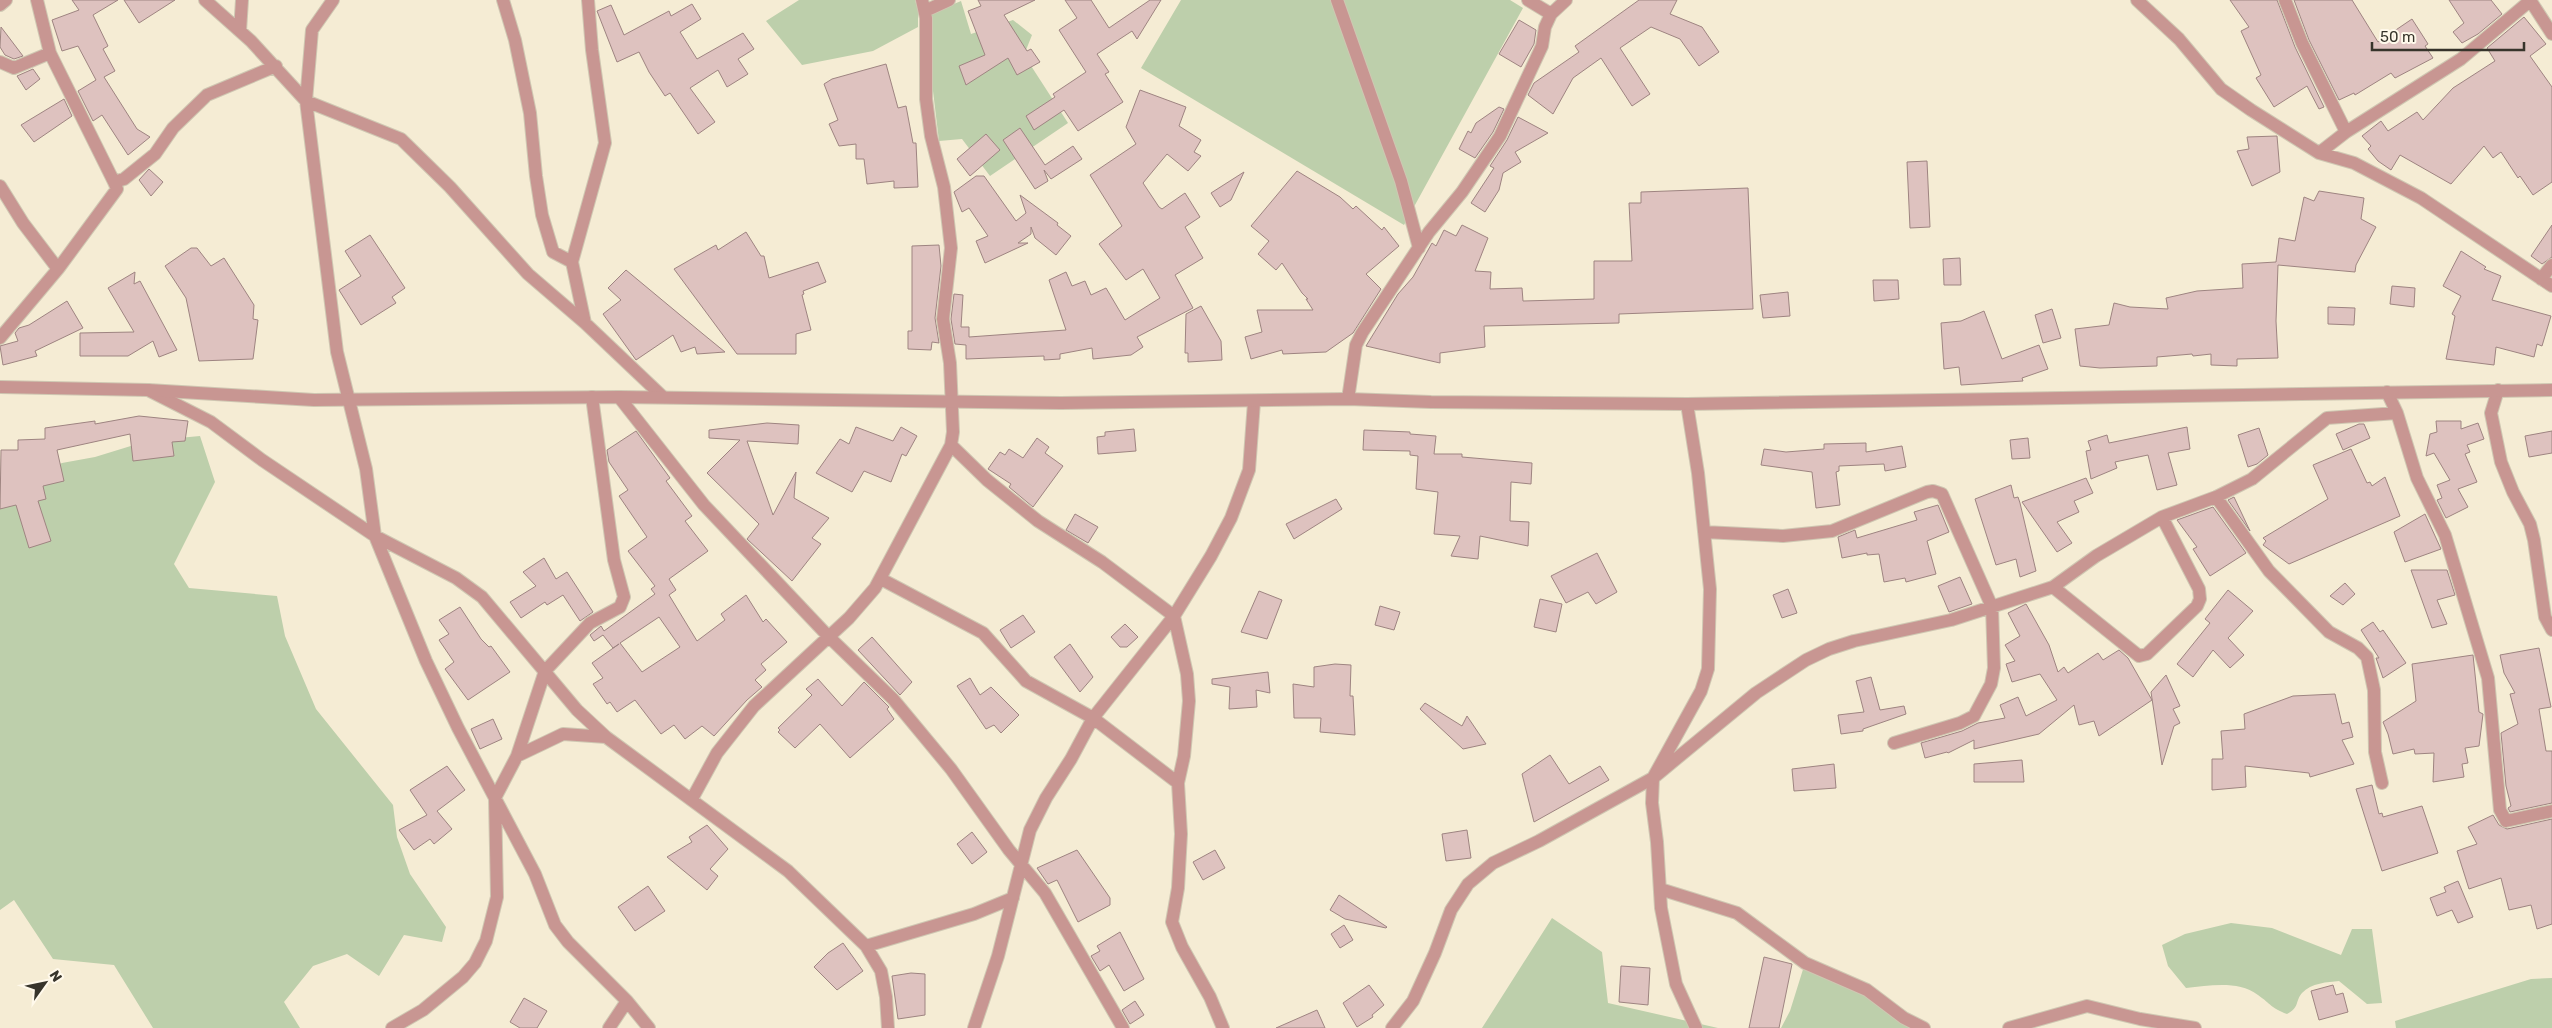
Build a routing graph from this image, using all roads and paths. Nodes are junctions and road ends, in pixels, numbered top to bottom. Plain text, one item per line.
1 (6, 0) edge
2 (37, 0) edge
3 (205, 0) edge
4 (242, 0) edge
5 (333, 0) edge
6 (503, 0) edge
7 (588, 0) edge
8 (949, 0) edge
9 (1337, 0) edge
10 (1528, 0) edge
11 (1566, 0) edge
12 (2137, 0) edge
13 (2285, 0) edge
14 (2530, 0) edge
15 (0, 5) edge
16 (924, 6) edge
17 (1551, 14) junction
18 (240, 31) junction
19 (2552, 34) edge
20 (50, 53) junction
21 (0, 62) edge
22 (276, 66) junction
23 (306, 101) junction
24 (2346, 132) junction
25 (2319, 153) junction
26 (114, 182) junction
27 (0, 186) edge
28 (1419, 248) junction
29 (572, 262) junction
30 (2552, 265) edge
31 (58, 269) junction
32 (2547, 283) edge
33 (585, 323) junction
34 (0, 338) edge
35 (0, 387) edge
36 (148, 390) junction
37 (2498, 390) junction
38 (2552, 390) edge
39 (2387, 392) junction
40 (592, 397) junction
41 (619, 397) junction
42 (663, 397) junction
43 (1348, 399) junction
44 (349, 400) junction
45 (952, 402) junction
46 (1254, 402) junction
47 (1687, 404) junction
48 (2397, 413) junction
49 (951, 445) junction
50 (2216, 497) junction
51 (2162, 517) junction
52 (1704, 532) junction
53 (375, 536) junction
54 (881, 579) junction
55 (2053, 587) junction
56 (1992, 607) junction
57 (1174, 616) junction
58 (2552, 630) edge
59 (828, 636) junction
60 (545, 671) junction
61 (1093, 718) junction
62 (606, 737) junction
63 (1894, 743) dead end
64 (517, 756) junction
65 (1653, 778) junction
66 (1178, 783) junction
67 (2382, 783) dead end
68 (496, 798) junction
69 (692, 799) junction
70 (2552, 811) edge
71 (1022, 864) junction
72 (1660, 889) junction
73 (1013, 898) junction
74 (866, 946) junction
75 (627, 1001) junction
76 (392, 1028) edge
77 (609, 1028) edge
78 (649, 1028) edge
79 (888, 1028) edge
80 (974, 1028) edge
81 (1123, 1028) edge
82 (1223, 1028) edge
83 (1392, 1028) edge
84 (1696, 1028) edge
85 (1924, 1028) edge
86 (2009, 1028) edge
87 (2194, 1028) edge

1 - 15 street
2 - 20 street
3 - 18 street
4 - 18 street
5 - 23 street
6 - 29 street
7 - 29 street
8 - 16 street
9 - 28 street
10 - 17 street
11 - 17 street
12 - 25 street
13 - 24 street
14 - 19 street
14 - 24 street
16 - 45 street
17 - 28 street
18 - 22 street
20 - 21 street
20 - 26 street
22 - 23 street
22 - 26 street
23 - 33 street
23 - 44 street
24 - 25 street
25 - 32 street
26 - 31 street
27 - 31 street
28 - 43 street
29 - 33 street
30 - 32 street
31 - 34 street
33 - 42 street
35 - 36 street
36 - 44 street
36 - 53 street
37 - 38 street
37 - 39 street
37 - 58 street
39 - 47 street
39 - 48 street
40 - 41 street
40 - 44 street
40 - 60 street
41 - 42 street
41 - 59 street
42 - 45 street
43 - 46 street
43 - 47 street
44 - 53 street
45 - 46 street
45 - 49 street
46 - 57 street
47 - 52 street
48 - 50 street
48 - 70 street
49 - 54 street
49 - 57 street
50 - 51 street
50 - 67 street
51 - 55 street
51 - 55 street
52 - 56 street
52 - 65 street
53 - 60 street
53 - 68 street
54 - 59 street
54 - 61 street
55 - 56 street
56 - 63 street
56 - 65 street
57 - 61 street
57 - 66 street
59 - 69 street
59 - 71 street
60 - 62 street
60 - 64 street
61 - 66 street
61 - 71 street
62 - 64 street
62 - 69 street
64 - 68 street
65 - 72 street
65 - 83 street
66 - 82 street
68 - 75 street
68 - 76 street
69 - 74 street
71 - 73 street
71 - 81 street
72 - 84 street
72 - 85 street
73 - 74 street
73 - 80 street
74 - 79 street
75 - 77 street
75 - 78 street
86 - 87 street

